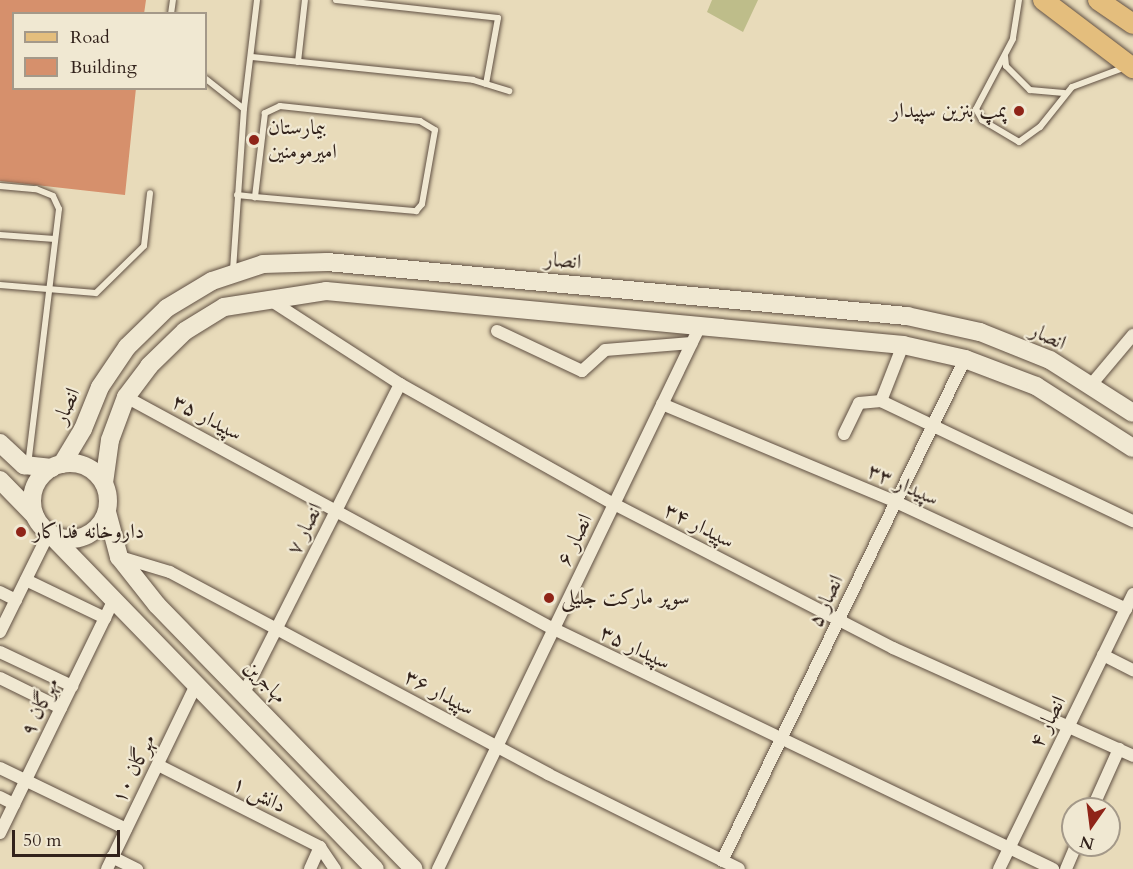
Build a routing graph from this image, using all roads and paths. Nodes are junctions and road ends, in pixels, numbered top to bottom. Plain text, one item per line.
1 (257, 0) edge
2 (305, 0) edge
3 (336, 0) edge
4 (1019, 0) edge
5 (1042, 0) edge
6 (1098, 0) edge
7 (1133, 24) edge
8 (1005, 56) junction
9 (252, 57) junction
10 (298, 62) junction
11 (1133, 69) edge
12 (207, 80) edge
13 (486, 84) junction
14 (509, 91) dead end
15 (1064, 93) junction
16 (244, 109) junction
17 (0, 186) edge
18 (150, 193) dead end
19 (237, 195) junction
20 (255, 197) junction
21 (0, 235) edge
22 (55, 239) junction
23 (233, 273) junction
24 (453, 273) junction
25 (0, 285) edge
26 (49, 291) junction
27 (266, 298) junction
28 (711, 298) junction
29 (450, 302) junction
30 (700, 326) junction
31 (496, 331) dead end
32 (1133, 335) edge
33 (692, 343) junction
34 (903, 345) junction
35 (965, 359) junction
36 (400, 384) junction
37 (1090, 386) junction
38 (126, 397) junction
39 (881, 401) junction
40 (663, 404) junction
41 (1133, 413) edge
42 (935, 424) junction
43 (844, 434) dead end
44 (0, 443) edge
45 (1133, 448) edge
46 (28, 465) junction
47 (57, 466) junction
48 (104, 483) junction
49 (2, 484) edge
50 (896, 502) junction
51 (614, 504) junction
52 (337, 510) junction
53 (107, 512) junction
54 (35, 516) junction
55 (1133, 521) edge
56 (49, 533) junction
57 (119, 557) junction
58 (26, 580) junction
59 (0, 592) edge
60 (1133, 594) edge
61 (114, 599) junction
62 (16, 600) junction
63 (1126, 609) junction
64 (105, 618) junction
65 (839, 620) junction
66 (1, 626) edge
67 (276, 627) junction
68 (554, 629) junction
69 (0, 652) edge
70 (1103, 655) junction
71 (1133, 670) edge
72 (0, 678) edge
73 (196, 685) junction
74 (72, 686) junction
75 (244, 693) junction
76 (61, 708) junction
77 (1067, 728) junction
78 (780, 741) junction
79 (497, 746) junction
80 (1119, 749) junction
81 (1133, 756) edge
82 (158, 765) junction
83 (0, 768) edge
84 (26, 780) junction
85 (0, 797) edge
86 (1097, 797) edge
87 (14, 804) junction
88 (126, 829) junction
89 (0, 833) edge
90 (320, 847) junction
91 (1008, 849) junction
92 (722, 861) junction
93 (110, 863) edge
94 (136, 869) edge
95 (310, 869) edge
96 (335, 869) edge
97 (375, 869) edge
98 (414, 869) edge
99 (438, 869) edge
100 (739, 869) edge
101 (999, 869) edge
102 (1053, 869) edge

1 - 9 lane
2 - 10 lane
3 - 13 lane
4 - 8 lane
5 - 11 main road
6 - 7 main road
8 - 15 lane
8 - 15 lane
9 - 10 lane
9 - 16 lane
10 - 13 lane
11 - 15 lane
12 - 16 lane
13 - 14 lane
16 - 19 lane
17 - 22 lane
18 - 26 lane
19 - 20 lane
19 - 23 lane
20 - 20 lane
21 - 22 lane
22 - 26 lane
23 - 24 main road, انصار
23 - 47 main road, انصار
24 - 28 main road, انصار
24 - 29 main road
25 - 26 lane
26 - 46 lane
27 - 29 main road
27 - 36 street, سپیدار ۳۴
27 - 38 main road
28 - 30 main road
28 - 37 main road, انصار
29 - 30 main road
30 - 33 street, انصار ۶
30 - 34 main road
31 - 33 street
32 - 37 street
33 - 40 street, انصار ۶
34 - 35 main road
34 - 39 street
35 - 42 street, انصار ۵
35 - 45 main road
36 - 51 street, سپیدار ۳۴
36 - 52 street, انصار ۷
37 - 41 main road, انصار
38 - 48 main road
38 - 52 street, سپیدار ۳۵
39 - 42 street
39 - 43 street
40 - 50 street, سپیدار ۳۳
40 - 51 street, انصار ۶
42 - 50 street, انصار ۵
42 - 55 street
44 - 46 main road
46 - 47 main road
47 - 48 main road
47 - 54 main road
48 - 53 main road
49 - 54 main road
50 - 63 street, سپیدار ۳۳
50 - 65 street, انصار ۵
51 - 65 street, سپیدار ۳۴
51 - 68 street, انصار ۶
52 - 67 street, انصار ۷
52 - 68 street, سپیدار ۳۵
53 - 56 main road
53 - 57 main road, مهاجرین
54 - 56 main road
56 - 58 street
56 - 61 main road
57 - 67 street, سپیدار ۳۶
57 - 75 main road, مهاجرین
58 - 62 street
58 - 64 street
59 - 62 street
60 - 63 street, انصار ۴
61 - 64 street, مهرگان ۹
61 - 73 main road
62 - 66 street
63 - 70 street, انصار ۴
64 - 74 street, مهرگان ۹
65 - 77 street, سپیدار ۳۴
65 - 78 street, انصار ۵
67 - 75 street, انصار ۷
67 - 79 street, سپیدار ۳۶
68 - 78 street, سپیدار ۳۵
68 - 79 street, انصار ۶
69 - 74 street
70 - 71 street
70 - 77 street, انصار ۴
72 - 76 street
73 - 82 street, مهرگان ۱۰
73 - 97 main road
74 - 76 street, مهرگان ۹
75 - 98 main road, مهاجرین
76 - 84 street, مهرگان ۹
77 - 80 street, سپیدار ۳۴
77 - 91 street, انصار ۴
78 - 91 street, سپیدار ۳۵
78 - 92 street, انصار ۵
79 - 92 street, سپیدار ۳۶
79 - 99 street, انصار ۶
80 - 81 street, سپیدار ۳۴
80 - 86 street
82 - 88 street, مهرگان ۱۰
82 - 90 street, دانش ۱
83 - 84 street
84 - 87 street, مهرگان ۹
84 - 88 street
85 - 87 street
87 - 89 street, مهرگان ۹
88 - 93 street, مهرگان ۱۰
90 - 95 street
90 - 96 street, دانش ۱
91 - 101 street, انصار ۴
91 - 102 street, سپیدار ۳۵
92 - 100 street, سپیدار ۳۶
93 - 94 street

